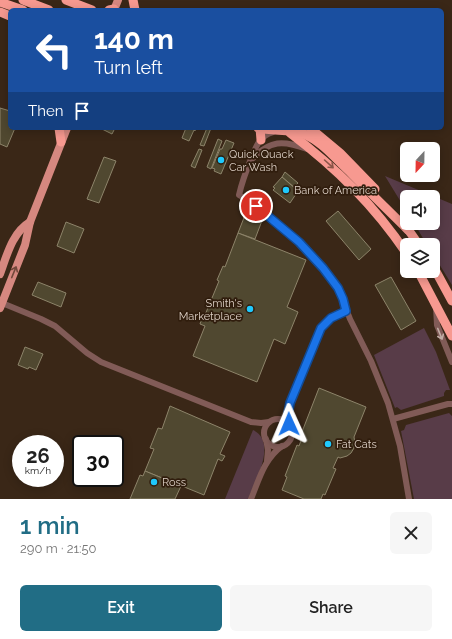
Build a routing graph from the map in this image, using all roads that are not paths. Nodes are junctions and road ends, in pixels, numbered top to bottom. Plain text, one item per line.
1 (23, 0) edge
2 (66, 0) edge
3 (0, 2) edge
4 (17, 8) edge
5 (44, 8) edge
6 (87, 8) edge
7 (58, 130) edge
8 (66, 130) edge
9 (260, 130) edge
10 (283, 130) edge
11 (312, 130) edge
12 (261, 140) junction
13 (61, 142) junction
14 (315, 152) junction
15 (251, 160) junction
16 (400, 219) edge
17 (30, 222) junction
18 (400, 222) edge
19 (408, 230) edge
20 (414, 238) edge
21 (400, 244) edge
22 (0, 274) edge
23 (422, 278) edge
24 (440, 278) edge
25 (452, 301) edge
26 (436, 303) junction
27 (1, 305) edge
28 (346, 311) junction
29 (452, 336) edge
30 (452, 362) edge
31 (290, 403) junction
32 (451, 403) edge
33 (393, 419) junction
34 (271, 421) junction
35 (251, 422) junction
36 (289, 424) junction
37 (265, 437) junction
38 (282, 446) junction
39 (267, 461) junction
40 (251, 499) edge
41 (409, 499) edge

1 - 5 highway
2 - 6 highway
3 - 4 highway
7 - 13 highway
8 - 13 main road
9 - 12 highway
10 - 12 street
10 - 14 highway
10 - 18 highway
11 - 16 highway
12 - 15 street
13 - 17 main road
14 - 15 street
14 -> 21 highway
15 - 28 street
17 - 22 main road
27 -> 17 main road
19 - 20 highway
23 - 26 highway
24 - 25 highway
26 - 29 highway
26 -> 30 street
27 - 35 street
28 - 31 street
28 - 33 street
31 - 34 street
31 - 36 street
32 - 33 street
33 - 41 street
34 - 35 street
34 - 36 street
34 - 37 street
35 - 37 street
36 - 38 street
37 - 38 street
37 - 39 street
38 - 39 street
39 - 40 street

